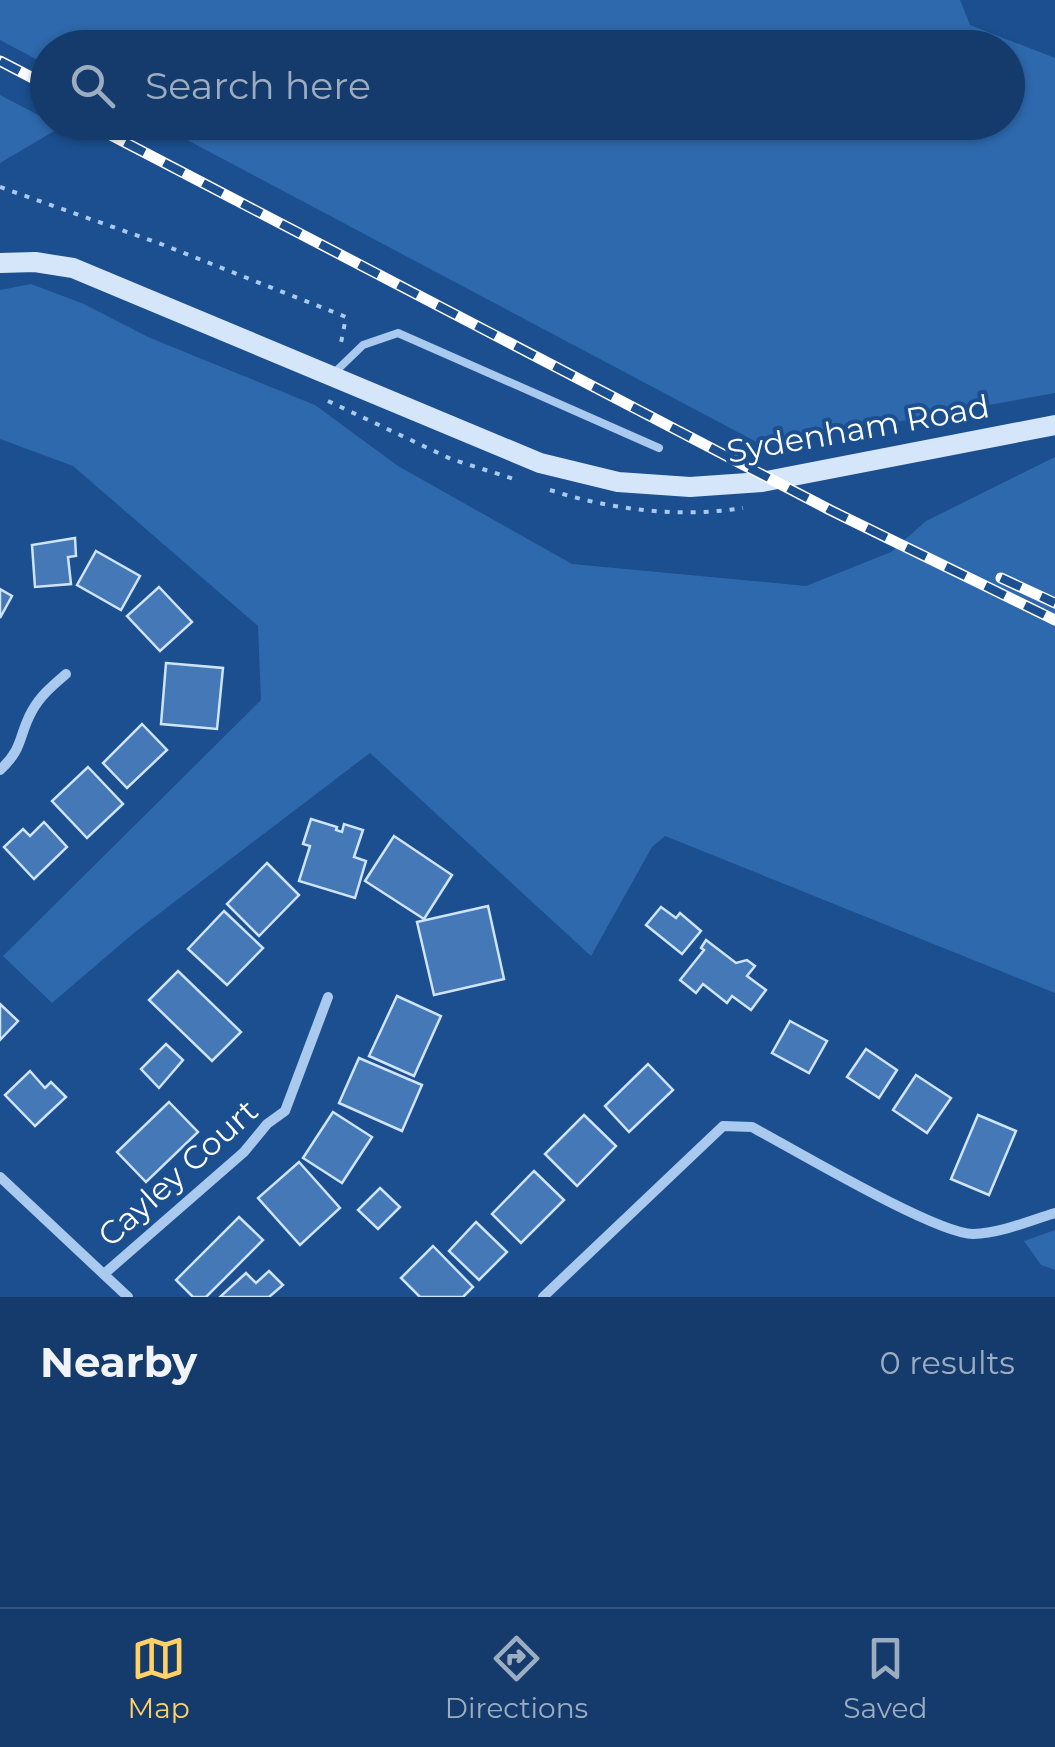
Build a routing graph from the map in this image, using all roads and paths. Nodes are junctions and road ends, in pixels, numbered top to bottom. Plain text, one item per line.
1 (0, 187) edge
2 (0, 262) edge
3 (332, 375) junction
4 (1055, 425) edge
5 (659, 448) dead end
6 (532, 485) dead end
7 (66, 674) dead end
8 (0, 770) edge
9 (328, 997) dead end
10 (0, 1177) edge
11 (1055, 1213) edge
12 (104, 1274) junction
13 (128, 1297) edge
14 (544, 1297) edge

1 - 3 path
2 - 3 main road, Sydenham Road
3 - 4 main road, Sydenham Road
3 - 5 lane
3 - 6 path
7 - 8 street
9 - 12 street, Cayley Court
10 - 12 street
11 - 14 street
12 - 13 street

